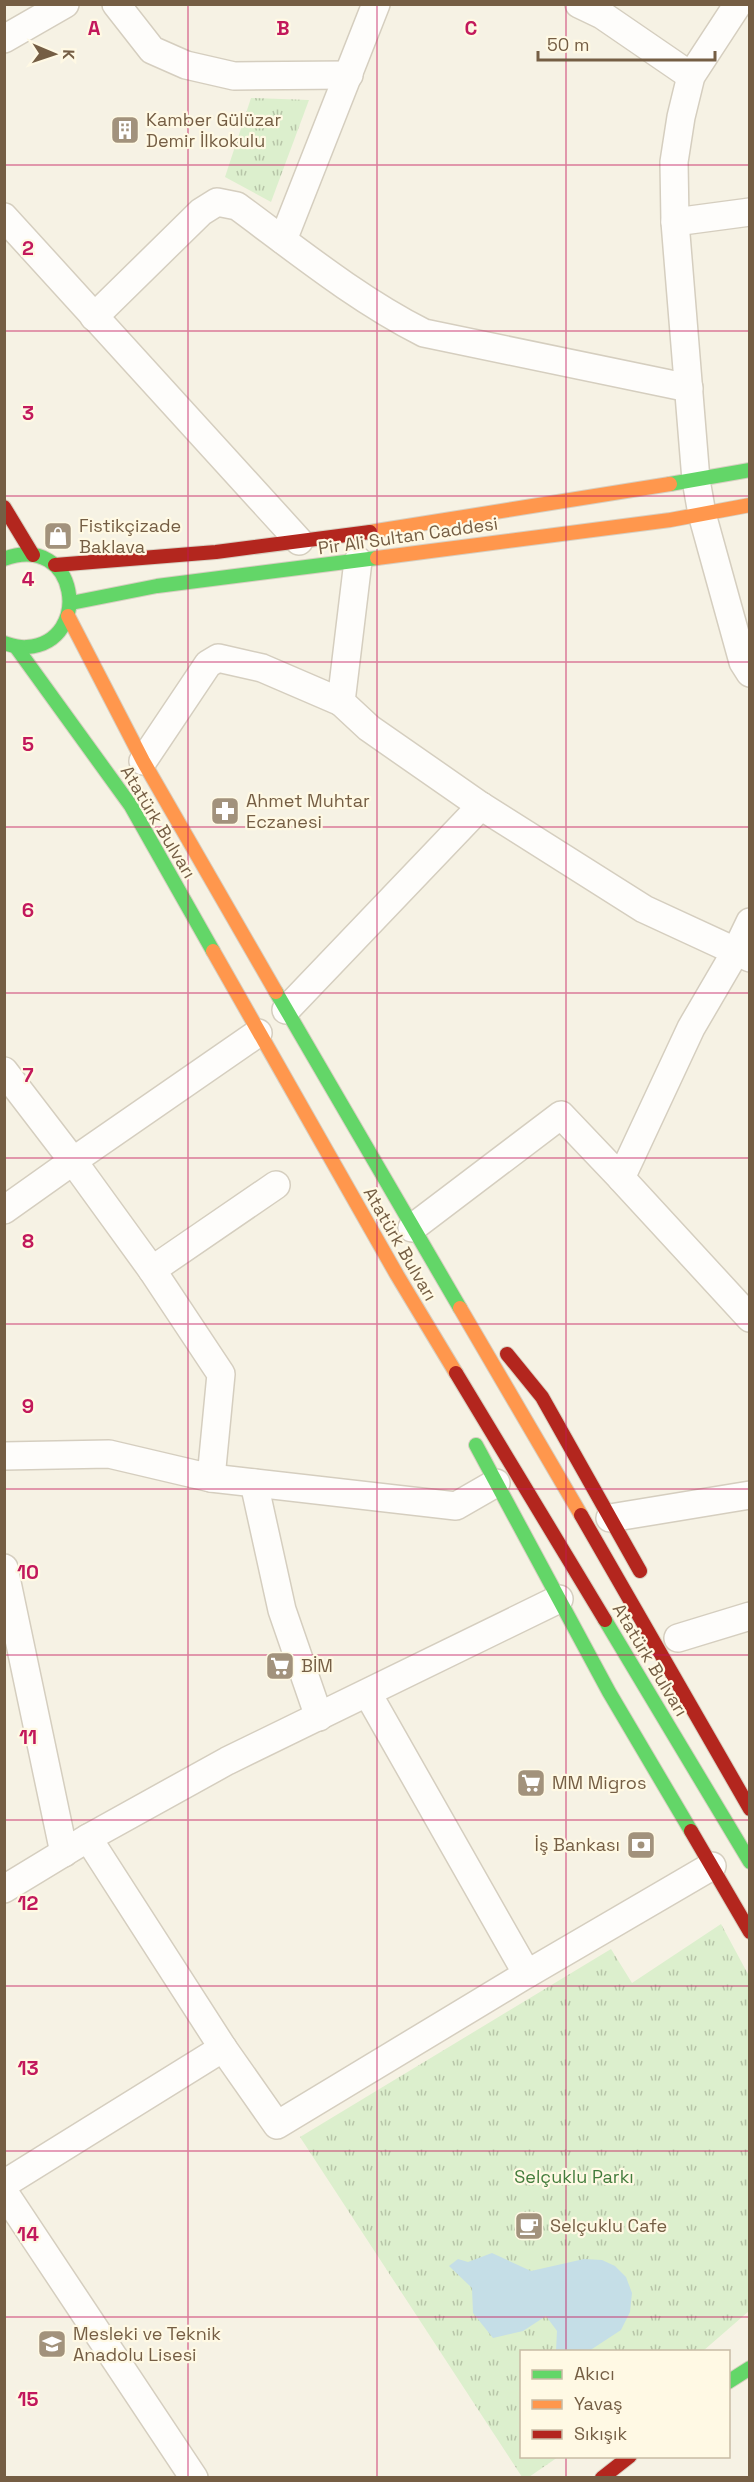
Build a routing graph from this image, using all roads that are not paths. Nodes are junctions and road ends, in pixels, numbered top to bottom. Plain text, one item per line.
1 (65, 4) edge
2 (116, 4) edge
3 (376, 4) edge
4 (579, 4) edge
5 (738, 4) edge
6 (4, 39) edge
7 (349, 75) junction
8 (691, 76) junction
9 (750, 212) edge
10 (4, 217) edge
11 (675, 222) junction
12 (283, 240) junction
13 (94, 317) junction
14 (689, 388) junction
15 (750, 470) edge
16 (696, 480) junction
17 (750, 505) edge
18 (4, 507) edge
19 (702, 514) junction
20 (299, 541) junction
21 (356, 548) junction
22 (33, 555) junction
23 (4, 559) edge
24 (55, 565) junction
25 (302, 568) junction
26 (70, 610) junction
27 (8, 645) edge
28 (750, 673) edge
29 (341, 702) junction
30 (143, 761) junction
31 (481, 806) junction
32 (750, 922) edge
33 (743, 955) edge
34 (286, 1010) junction
35 (258, 1033) junction
36 (4, 1071) edge
37 (73, 1161) junction
38 (621, 1178) junction
39 (276, 1185) dead end
40 (4, 1210) edge
41 (412, 1228) junction
42 (430, 1259) junction
43 (152, 1270) junction
44 (397, 1275) junction
45 (750, 1318) edge
46 (444, 1380) dead end
47 (469, 1432) dead end
48 (4, 1456) edge
49 (211, 1478) junction
50 (254, 1483) junction
51 (496, 1483) junction
52 (750, 1495) edge
53 (609, 1518) junction
54 (4, 1568) edge
55 (649, 1588) dead end
56 (559, 1599) junction
57 (750, 1616) edge
58 (678, 1638) dead end
59 (368, 1694) junction
60 (319, 1717) junction
61 (750, 1809) edge
62 (88, 1838) junction
63 (64, 1853) junction
64 (750, 1862) edge
65 (712, 1866) junction
66 (4, 1889) edge
67 (750, 1932) edge
68 (527, 1974) junction
69 (222, 2048) junction
70 (4, 2184) edge
71 (4, 2192) edge
72 (750, 2361) edge
73 (745, 2370) edge
74 (730, 2381) edge
75 (629, 2458) edge
76 (194, 2478) edge
77 (602, 2478) edge

1 - 6 street
2 - 7 street
3 - 7 street
4 - 8 street
5 - 8 street
7 - 12 street
8 - 11 street
9 - 11 street
10 - 13 street
11 - 14 street
12 - 13 street
12 - 14 street
13 - 20 street
14 - 16 street
15 - 16 main road
16 - 19 street
16 - 21 main road
17 - 19 main road, Pir Ali Sultan Caddesi
18 - 22 main road
19 - 21 main road, Pir Ali Sultan Caddesi
19 - 28 street
20 - 21 main road
20 - 24 main road
20 - 25 main road
21 - 25 main road, Pir Ali Sultan Caddesi
21 - 29 street
22 - 23 main road
22 - 24 main road
24 - 26 main road, Atatürk Bulvarı
25 - 26 main road, Pir Ali Sultan Caddesi
26 - 27 main road
26 - 30 main road, Atatürk Bulvarı
27 - 35 main road, Atatürk Bulvarı
29 - 30 street
29 - 31 street
30 - 34 main road, Atatürk Bulvarı
31 - 33 street
31 - 34 street
32 - 33 street
33 - 38 street
34 - 41 main road, Atatürk Bulvarı
35 - 37 street
35 - 44 main road, Atatürk Bulvarı
36 - 37 street
37 - 40 street
37 - 43 street
38 - 41 street
38 - 45 street
39 - 43 street
41 - 42 main road, Atatürk Bulvarı
42 - 53 main road
42 - 61 main road, Atatürk Bulvarı
43 - 49 street
44 - 46 main road
44 - 64 main road, Atatürk Bulvarı
47 - 51 main road
48 - 49 street
49 - 50 street
50 - 51 street
50 - 60 street
51 - 56 main road
52 - 53 street
53 - 55 main road
54 - 63 street
56 - 59 street
56 - 65 main road
57 - 58 street
59 - 60 street
59 - 68 street
60 - 62 street
62 - 63 street
62 - 69 street
63 - 66 street
65 - 67 main road
65 - 68 street
68 - 69 street
69 - 70 street
71 - 76 street
72 - 73 main road
73 - 74 main road
75 - 77 main road

